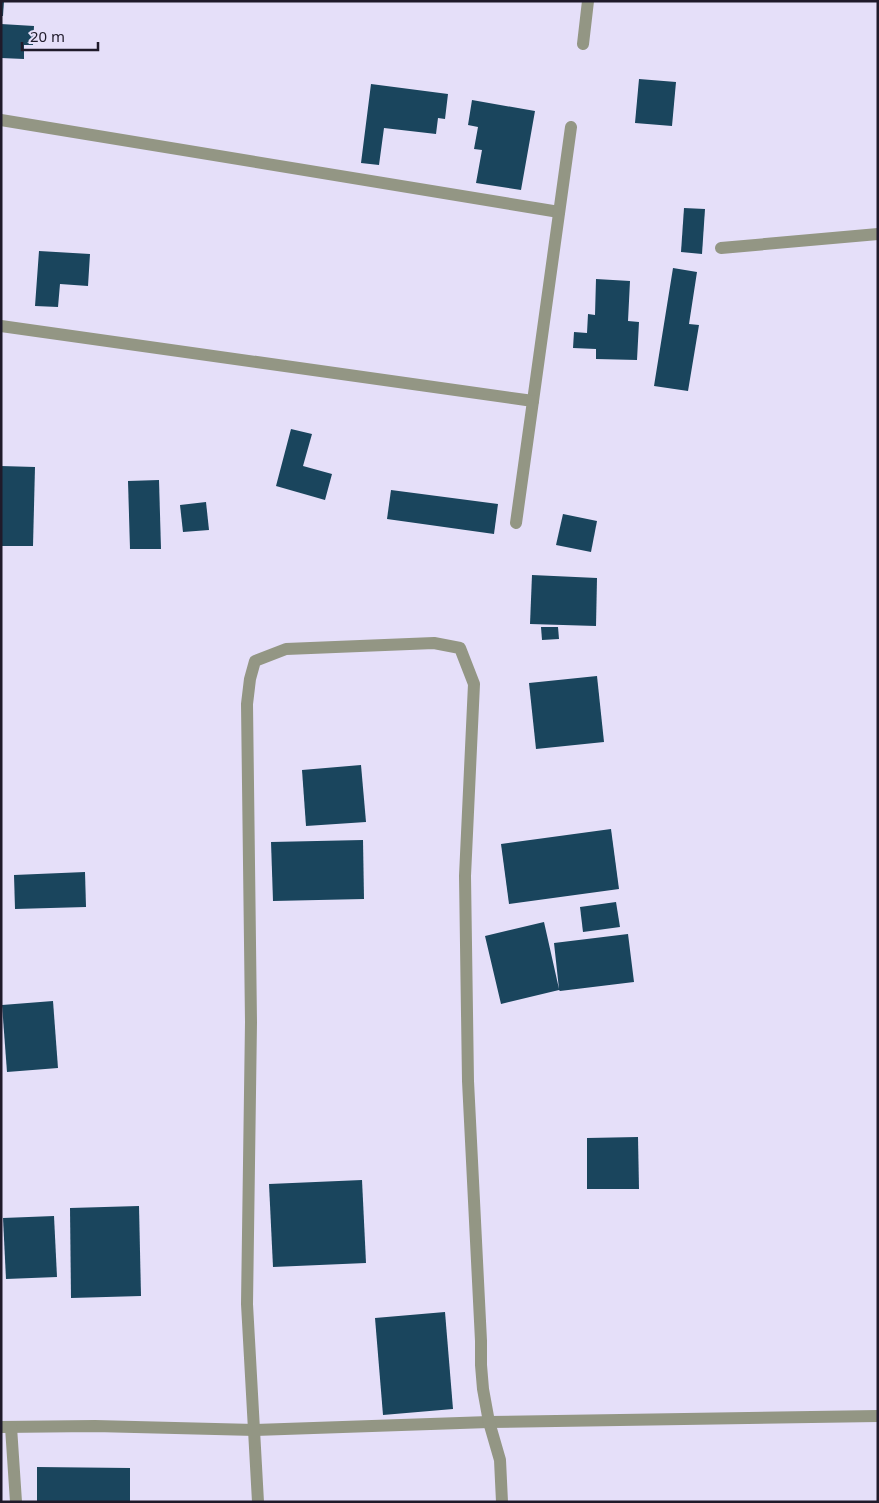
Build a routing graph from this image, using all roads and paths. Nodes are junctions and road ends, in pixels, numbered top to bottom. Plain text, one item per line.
1 (588, 1) edge
2 (583, 44) dead end
3 (1, 120) edge
4 (571, 127) dead end
5 (559, 212) junction
6 (878, 234) edge
7 (721, 248) dead end
8 (1, 326) edge
9 (533, 401) junction
10 (516, 523) dead end
11 (878, 1416) edge
12 (489, 1422) junction
13 (6, 1427) edge
14 (255, 1430) junction
15 (16, 1502) edge
16 (258, 1502) edge
17 (502, 1502) edge

1 - 2 street
3 - 5 street
4 - 5 street
5 - 9 street
6 - 7 street
8 - 9 street
9 - 10 street
11 - 12 street
12 - 14 street
12 - 14 street
12 - 17 street
13 - 14 street
13 - 15 street
14 - 16 street

